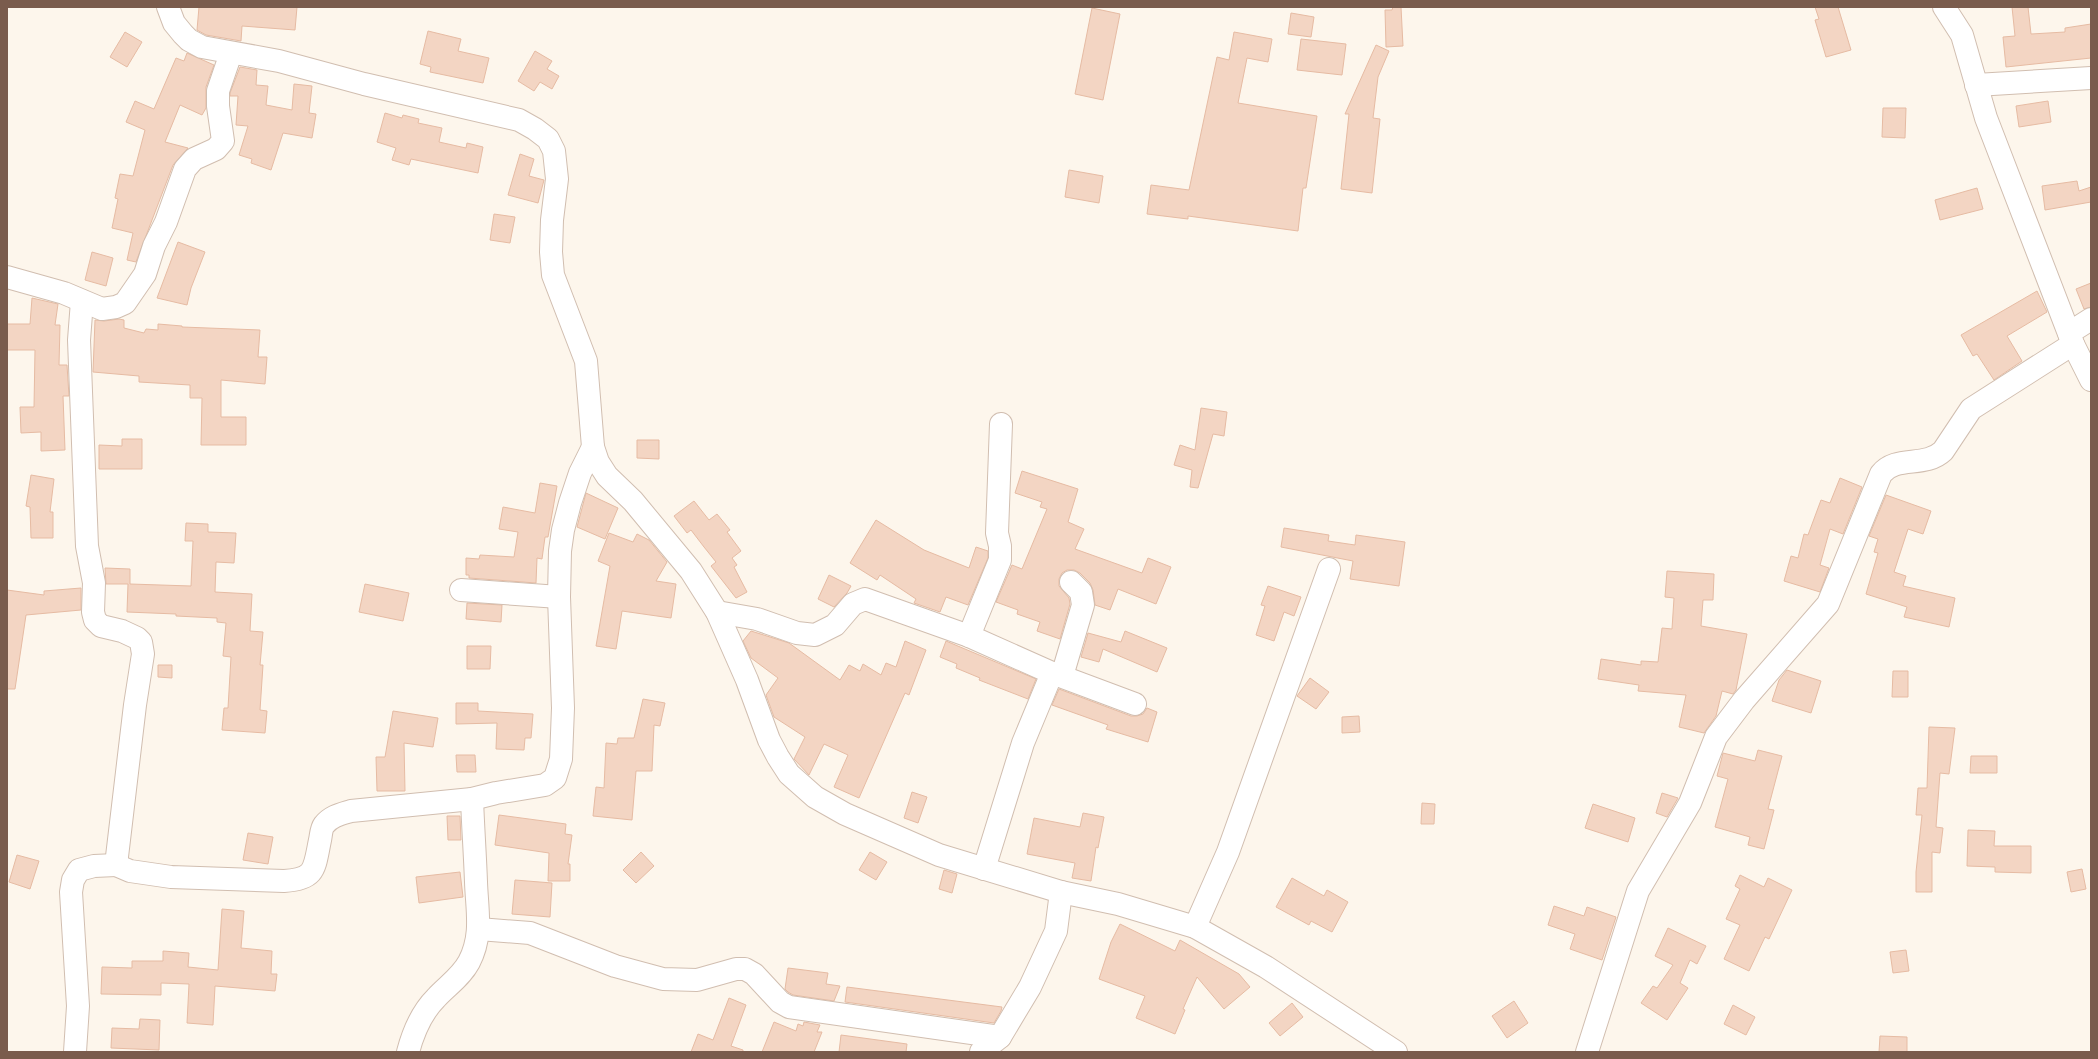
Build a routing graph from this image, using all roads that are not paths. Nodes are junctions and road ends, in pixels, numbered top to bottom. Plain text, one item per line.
1 (168, 7) edge
2 (1944, 7) edge
3 (231, 53) junction
4 (2091, 78) edge
5 (1976, 85) junction
6 (7, 277) edge
7 (82, 301) junction
8 (2091, 319) edge
9 (2071, 338) junction
10 (2091, 380) edge
11 (1001, 424) dead end
12 (593, 447) junction
13 (1329, 569) dead end
14 (1071, 582) dead end
15 (461, 590) dead end
16 (559, 597) junction
17 (717, 612) junction
18 (969, 636) junction
19 (1057, 674) junction
20 (1135, 704) dead end
21 (472, 799) junction
22 (116, 865) junction
23 (984, 869) junction
24 (1061, 892) junction
25 (1195, 927) junction
26 (479, 929) junction
27 (1000, 1037) junction
28 (75, 1052) edge
29 (408, 1052) edge
30 (981, 1052) edge
31 (1396, 1052) edge
32 (1587, 1052) edge

1 - 3 street
2 - 5 street
3 - 7 street
3 - 12 street
4 - 5 street
5 - 9 street
6 - 7 street
7 - 22 street
8 - 9 street
9 - 10 street
9 - 32 street
11 - 18 street
12 - 16 street
12 - 17 street
13 - 25 street
14 - 19 street
15 - 16 street
16 - 21 street
17 - 18 street
17 - 23 street
18 - 19 street
19 - 20 street
19 - 23 street
21 - 22 street
21 - 26 street
22 - 28 street
23 - 24 street
24 - 25 street
24 - 27 street
25 - 31 street
26 - 27 street
26 - 29 street
27 - 30 street

